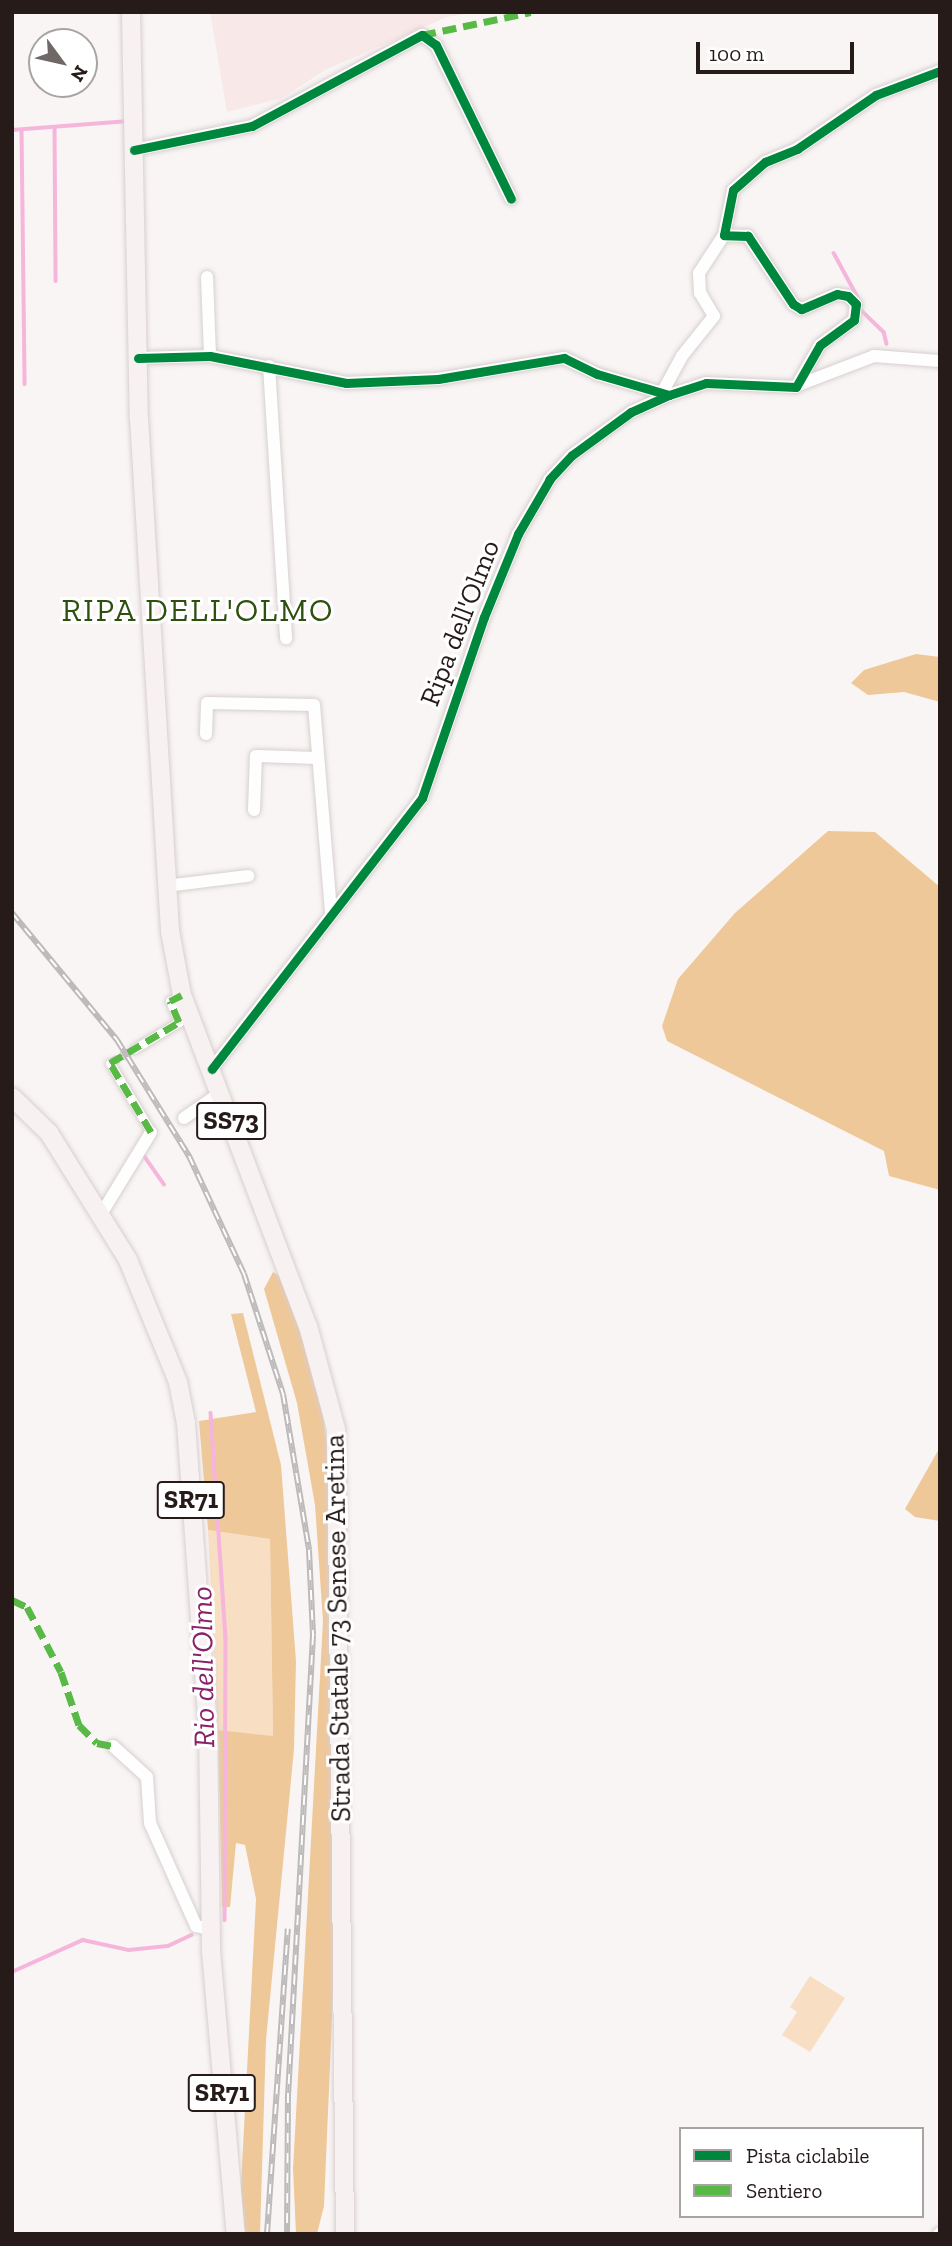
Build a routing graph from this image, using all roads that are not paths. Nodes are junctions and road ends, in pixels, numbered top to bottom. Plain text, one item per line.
1 (131, 12) edge
2 (940, 71) edge
3 (134, 150) junction
4 (511, 199) dead end
5 (724, 235) junction
6 (207, 277) dead end
7 (209, 355) junction
8 (138, 358) junction
9 (940, 361) edge
10 (269, 366) junction
11 (796, 387) junction
12 (666, 394) junction
13 (286, 638) dead end
14 (206, 734) dead end
15 (318, 758) junction
16 (254, 810) dead end
17 (247, 876) dead end
18 (166, 886) junction
19 (331, 911) junction
20 (182, 995) junction
21 (134, 1049) tunnel mouth
22 (110, 1063) dead end
23 (212, 1069) junction
24 (220, 1093) junction
25 (12, 1097) edge
26 (184, 1118) dead end
27 (151, 1132) joint
28 (100, 1216) junction
29 (113, 1746) dead end
30 (209, 1929) junction
31 (211, 1951) junction
32 (344, 2230) edge
33 (225, 2234) edge
34 (236, 2234) edge

1 - 3 main road, Strada Statale 73 Senese Aretina / SS73
2 - 5 street
3 - 4 street
3 - 8 main road, Strada Statale 73 Senese Aretina / SS73
5 - 11 street
5 - 12 street
6 - 7 street
7 - 8 street
7 - 10 street
8 - 18 main road, Strada Statale 73 Senese Aretina / SS73
9 - 11 street
10 - 12 street
10 - 13 street
11 - 12 street, Ripa dell'Olmo
12 - 19 street, Ripa dell'Olmo
14 - 15 street
15 - 16 street
15 - 19 street
17 - 18 street
18 - 20 main road, Strada Statale 73 Senese Aretina / SS73
19 - 23 street, Ripa dell'Olmo
20 - 21 street
20 - 23 main road, Strada Statale 73 Senese Aretina / SS73
22 - 27 street
23 - 24 main road, Strada Statale 73 Senese Aretina / SS73
24 - 26 street
24 - 32 main road, Strada Statale 73 Senese Aretina / SS73
25 - 28 main road, SR71
27 - 28 street
28 - 30 main road, SR71
29 - 30 street
30 - 31 main road, SR71
31 - 33 main road, SR71
31 - 34 main road, SR71

